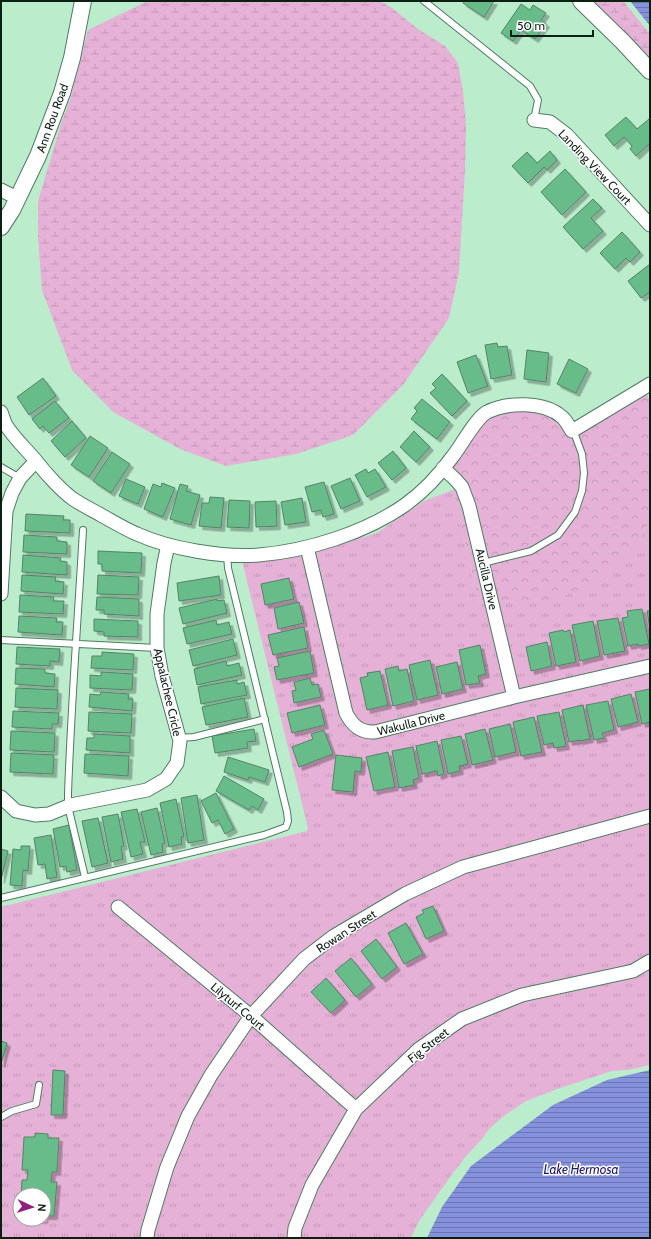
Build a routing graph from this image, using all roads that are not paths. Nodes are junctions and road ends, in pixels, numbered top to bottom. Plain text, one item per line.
1 (84, 1) edge
2 (424, 1) edge
3 (581, 1) edge
4 (650, 71) edge
5 (534, 120) joint
6 (1, 190) edge
7 (17, 198) junction
8 (650, 225) edge
9 (1, 227) edge
10 (650, 384) edge
11 (1, 412) edge
12 (3, 424) edge
13 (572, 431) junction
14 (36, 461) junction
15 (1, 467) edge
16 (443, 468) junction
17 (20, 478) junction
18 (83, 530) dead end
19 (168, 545) junction
20 (307, 547) junction
21 (227, 554) junction
22 (483, 563) junction
23 (1, 594) edge
24 (1, 640) edge
25 (76, 643) junction
26 (157, 648) junction
27 (650, 666) edge
28 (514, 697) junction
29 (264, 719) junction
30 (179, 738) junction
31 (1, 797) edge
32 (68, 806) junction
33 (650, 816) edge
34 (85, 878) junction
35 (1, 898) edge
36 (118, 907) dead end
37 (650, 961) edge
38 (251, 1016) junction
39 (38, 1084) dead end
40 (356, 1109) junction
41 (1, 1117) edge
42 (147, 1238) edge
43 (294, 1238) edge

1 - 7 street, Ann Rou Road
2 - 5 lane
3 - 4 street
5 - 8 street, Landing View Court
6 - 7 street
7 - 9 street, Ann Rou Road
10 - 13 street
11 - 12 street
12 - 14 street
13 - 16 street
13 - 22 lane
14 - 17 street
14 - 19 street
15 - 17 lane
16 - 20 street
16 - 22 street, Aucilla Drive
17 - 23 street
18 - 25 lane
19 - 21 street
19 - 26 street, Appalachee Cricle
20 - 21 street
20 - 28 street, Wakulla Drive
21 - 29 lane
22 - 28 street, Aucilla Drive
24 - 25 lane
25 - 26 lane
25 - 32 lane
26 - 30 street, Appalachee Cricle
27 - 28 street, Wakulla Drive
29 - 30 lane
29 - 34 lane
30 - 32 street, Appalachee Cricle
31 - 32 street, Appalachee Cricle
32 - 34 lane
33 - 38 street, Rowan Street
34 - 35 lane
36 - 38 street, Lilyturf Court
37 - 40 street, Fig Street
38 - 40 street, Lilyturf Court
38 - 42 street, Rowan Street
39 - 41 lane
40 - 43 street, Fig Street

